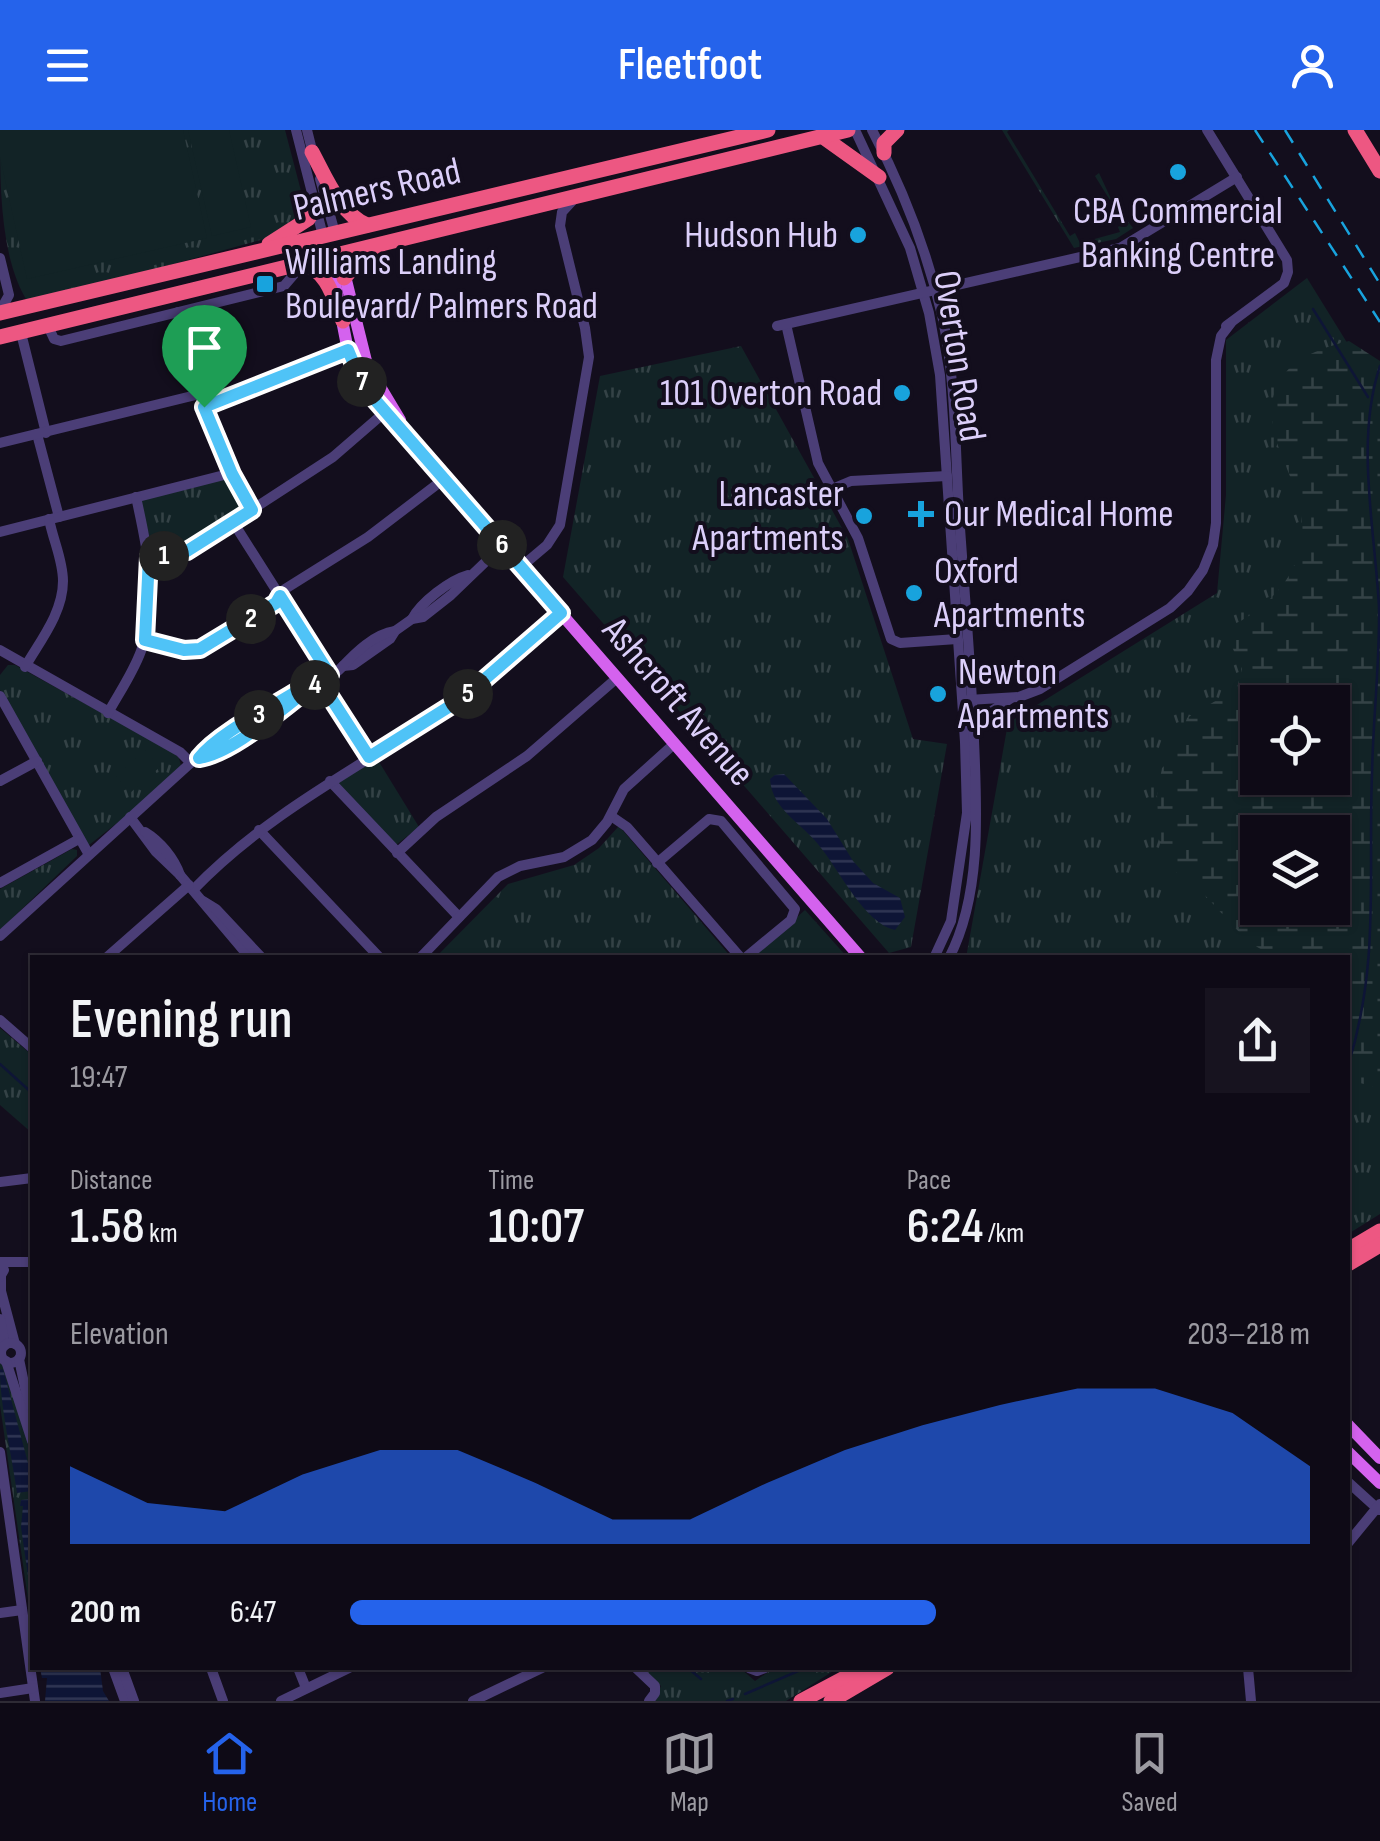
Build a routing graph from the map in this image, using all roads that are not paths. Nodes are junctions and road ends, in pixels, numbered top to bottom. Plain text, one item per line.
1 (296, 130) edge
2 (306, 130) edge
3 (768, 130) edge
4 (851, 130) edge
5 (872, 130) edge
6 (897, 130) edge
7 (1204, 130) edge
8 (1355, 130) edge
9 (823, 137) junction
10 (312, 152) junction
11 (884, 154) junction
12 (1380, 171) edge
13 (879, 177) junction
14 (1234, 178) junction
15 (580, 196) junction
16 (538, 206) junction
17 (316, 207) junction
18 (366, 225) junction
19 (560, 226) junction
20 (329, 234) junction
21 (408, 239) junction
22 (257, 252) junction
23 (335, 257) junction
24 (0, 258) edge
25 (303, 264) junction
26 (5, 275) junction
27 (344, 278) junction
28 (929, 293) junction
29 (29, 306) junction
30 (0, 312) edge
31 (178, 312) junction
32 (343, 321) junction
33 (48, 326) junction
34 (20, 332) junction
35 (0, 338) edge
36 (348, 350) junction
37 (200, 394) junction
38 (204, 407) junction
39 (385, 412) junction
40 (42, 433) junction
41 (411, 440) junction
42 (0, 444) edge
43 (232, 474) junction
44 (441, 475) junction
45 (947, 476) junction
46 (832, 489) junction
47 (136, 497) junction
48 (252, 510) junction
49 (54, 518) junction
50 (233, 522) junction
51 (0, 532) edge
52 (502, 546) junction
53 (149, 557) junction
54 (521, 567) junction
55 (280, 596) junction
56 (561, 613) junction
57 (957, 639) junction
58 (145, 640) junction
59 (3, 658) edge
60 (25, 667) junction
61 (325, 678) junction
62 (617, 678) junction
63 (0, 696) edge
64 (1012, 698) junction
65 (967, 700) junction
66 (108, 713) junction
67 (974, 724) junction
68 (674, 744) junction
69 (369, 757) junction
70 (195, 761) junction
71 (36, 762) junction
72 (0, 781) edge
73 (330, 781) junction
74 (611, 816) junction
75 (130, 817) junction
76 (259, 830) junction
77 (79, 839) junction
78 (88, 852) junction
79 (397, 854) junction
80 (657, 863) junction
81 (0, 883) edge
82 (191, 888) junction
83 (459, 917) junction
84 (0, 936) edge
85 (244, 952) edge
86 (110, 955) edge
87 (377, 955) edge
88 (423, 955) edge
89 (740, 955) edge
90 (747, 955) edge
91 (858, 955) edge
92 (935, 955) edge
93 (950, 955) edge
94 (0, 1020) edge
95 (30, 1042) edge
96 (30, 1178) edge
97 (0, 1182) edge
98 (1380, 1231) edge
99 (1380, 1245) edge
100 (1350, 1249) edge
101 (0, 1262) edge
102 (30, 1263) edge
103 (30, 1263) edge
104 (1350, 1263) edge
105 (1, 1276) edge
106 (0, 1319) edge
107 (9, 1353) edge
108 (30, 1414) edge
109 (1350, 1428) edge
110 (30, 1433) edge
111 (0, 1452) edge
112 (1350, 1454) edge
113 (1380, 1458) edge
114 (1350, 1484) edge
115 (1380, 1484) edge
116 (1379, 1508) edge
117 (4, 1517) edge
118 (1380, 1523) edge
119 (1363, 1527) junction
120 (1350, 1541) edge
121 (22, 1610) junction
122 (0, 1613) edge
123 (30, 1667) edge
124 (30, 1670) edge
125 (114, 1670) edge
126 (123, 1670) edge
127 (212, 1670) edge
128 (299, 1670) edge
129 (345, 1670) edge
130 (538, 1670) edge
131 (638, 1670) edge
132 (859, 1670) edge
133 (885, 1670) edge
134 (1248, 1670) edge
135 (306, 1688) junction
136 (0, 1693) edge
137 (34, 1695) edge
138 (125, 1701) edge
139 (134, 1701) edge
140 (223, 1701) edge
141 (281, 1701) edge
142 (473, 1701) edge
143 (648, 1701) edge
144 (801, 1701) edge
145 (831, 1701) edge
146 (1251, 1701) edge

1 - 17 street
2 - 10 street
3 - 18 highway, Palmers Road
4 - 9 highway, Palmers Road
4 - 13 street, Overton Road
5 - 11 street, Overton Road
6 - 11 highway
7 - 14 street
8 - 12 highway
9 - 13 highway
9 - 15 highway, Palmers Road
10 - 18 highway
10 - 20 street
11 - 28 street, Overton Road
13 - 28 street, Overton Road
14 - 28 street
14 - 64 street
15 - 16 highway, Palmers Road
15 - 19 street
16 - 19 street
16 - 21 highway, Palmers Road
17 - 20 street
17 - 22 highway
18 - 20 highway, Palmers Road
19 - 54 street
20 - 22 highway, Palmers Road
20 - 23 highway
21 - 23 highway, Palmers Road
21 - 27 highway
22 - 29 highway, Palmers Road
23 - 25 highway, Palmers Road
23 - 27 main road, Ashcroft Avenue
23 - 32 main road, Ashcroft Avenue
24 - 26 street
25 - 31 street, Palmers Road
25 - 32 highway
25 - 33 highway, Palmers Road
26 - 29 street
26 - 30 street
27 - 41 main road, Ashcroft Avenue
28 - 45 street, Overton Road
28 - 46 street
28 - 65 street, Overton Road
29 - 30 highway, Palmers Road
31 - 33 street, Palmers Road
31 - 37 street
32 - 36 main road, Ashcroft Avenue
33 - 34 highway, Palmers Road
34 - 35 highway, Palmers Road
34 - 40 street
36 - 38 street
36 - 39 main road, Ashcroft Avenue
37 - 38 street
37 - 40 street
38 - 43 street
39 - 41 main road, Ashcroft Avenue
39 - 48 street
40 - 42 street
40 - 49 street
41 - 44 main road, Ashcroft Avenue
43 - 47 street
43 - 48 street
44 - 52 main road, Ashcroft Avenue
44 - 55 street
45 - 46 street
45 - 57 street, Overton Road
46 - 57 street
47 - 49 street
47 - 53 street
48 - 50 street
49 - 51 street
49 - 60 street
50 - 53 street
50 - 55 street
52 - 54 main road, Ashcroft Avenue
52 - 61 street
53 - 58 street
54 - 56 main road, Ashcroft Avenue
55 - 58 street
55 - 61 street
56 - 62 main road, Ashcroft Avenue
56 - 69 street
57 - 65 street, Overton Road
58 - 66 street
59 - 60 street
60 - 66 street
61 - 69 street
61 - 70 street
62 - 68 main road, Ashcroft Avenue
62 - 79 street
63 - 71 street
64 - 65 street
64 - 67 street
65 - 67 street, Overton Road
65 - 92 street, Overton Road
66 - 70 street
67 - 93 street, Overton Road
68 - 74 street
68 - 91 main road, Ashcroft Avenue
69 - 73 street
70 - 75 street
71 - 72 street
71 - 77 street
73 - 76 street
73 - 79 street
74 - 80 street
74 - 83 street
75 - 78 street
75 - 82 street
76 - 82 street
76 - 87 street
77 - 78 street
77 - 81 street
78 - 84 street
79 - 83 street
80 - 89 street
80 - 90 street
82 - 85 street
82 - 86 street
83 - 88 street
94 - 95 street
96 - 97 street
98 - 100 highway
99 - 104 highway
101 - 102 street
101 - 105 street
103 - 105 street
105 - 107 street
106 - 107 street
107 - 108 street
107 - 110 street
109 - 113 main road
111 - 117 street
112 - 115 main road
114 - 116 street
116 - 119 street
117 - 121 street
118 - 119 street
119 - 120 street
121 - 122 street
121 - 123 street
124 - 137 street
125 - 138 street
126 - 139 street
127 - 140 street
128 - 135 street
129 - 135 street
130 - 142 street
131 - 143 street
132 - 144 highway
133 - 145 highway
134 - 146 street
135 - 141 street
136 - 137 street

